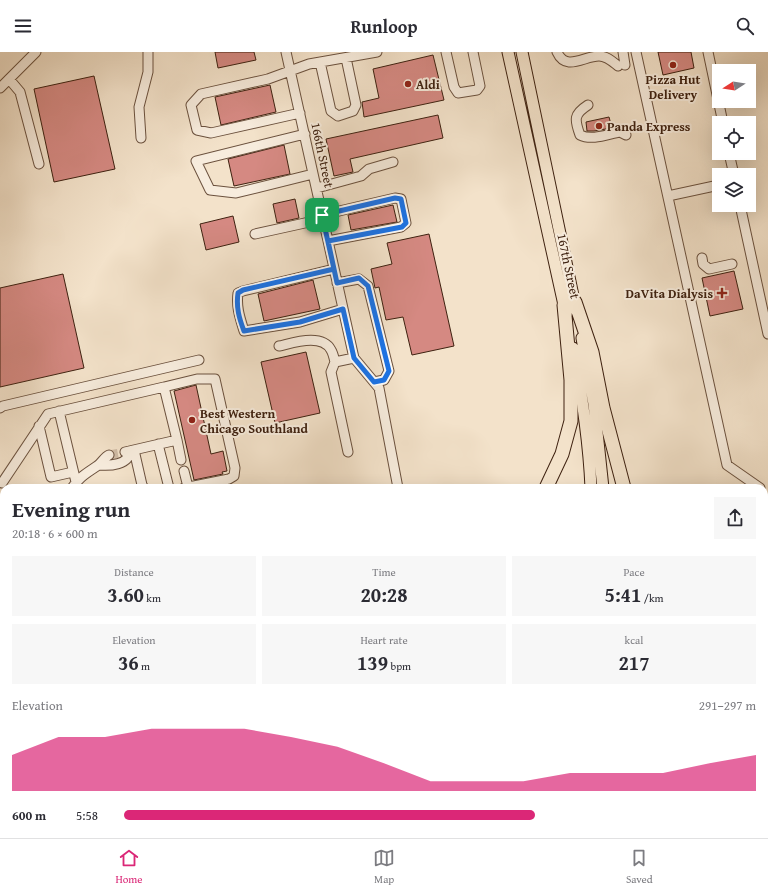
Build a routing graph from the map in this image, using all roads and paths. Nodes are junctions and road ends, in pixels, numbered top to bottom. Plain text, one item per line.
1 (36, 52) edge
2 (148, 52) edge
3 (286, 52) edge
4 (376, 52) edge
5 (446, 52) edge
6 (473, 52) edge
7 (508, 52) edge
8 (522, 52) edge
9 (557, 52) edge
10 (623, 52) edge
11 (636, 52) edge
12 (708, 52) edge
13 (346, 58) junction
14 (320, 62) junction
15 (290, 70) junction
16 (9, 79) junction
17 (0, 88) edge
18 (588, 105) dead end
19 (300, 113) junction
20 (722, 116) edge
21 (305, 134) junction
22 (626, 135) dead end
23 (141, 138) dead end
24 (393, 162) dead end
25 (39, 164) dead end
26 (313, 174) junction
27 (712, 187) edge
28 (316, 188) junction
29 (668, 196) junction
30 (742, 212) edge
31 (323, 217) junction
32 (255, 234) dead end
33 (328, 241) junction
34 (702, 258) dead end
35 (732, 264) dead end
36 (334, 269) junction
37 (337, 283) junction
38 (569, 304) junction
39 (343, 309) junction
40 (768, 334) edge
41 (279, 346) dead end
42 (354, 358) junction
43 (199, 360) dead end
44 (335, 362) junction
45 (374, 382) junction
46 (164, 387) junction
47 (0, 408) edge
48 (59, 411) junction
49 (39, 426) junction
50 (177, 440) junction
51 (158, 444) junction
52 (130, 451) junction
53 (348, 452) dead end
54 (109, 455) tunnel mouth
55 (181, 460) dead end
56 (99, 465) junction
57 (184, 471) dead end
58 (73, 472) junction
59 (4, 484) edge
60 (74, 484) edge
61 (75, 484) edge
62 (142, 484) edge
63 (168, 484) edge
64 (186, 484) edge
65 (205, 484) edge
66 (397, 484) edge
67 (548, 484) edge
68 (591, 484) edge
69 (602, 484) edge
70 (623, 484) edge
71 (754, 484) edge

1 - 16 street
2 - 23 street
3 - 15 street, 166th Street
4 - 13 street
5 - 6 street
7 - 38 main road, 167th Street
8 - 38 main road, 167th Street
9 - 10 street
11 - 29 street
12 - 20 street
13 - 14 street
13 - 14 street
14 - 15 street
15 - 19 street, 166th Street
15 - 19 street
16 - 17 street
16 - 25 street
18 - 22 street
19 - 21 street, 166th Street
21 - 26 street, 166th Street
21 - 26 street
24 - 28 street
26 - 28 street, 166th Street
27 - 29 street
28 - 31 street, 166th Street
29 - 71 street
30 - 40 street
31 - 32 street
31 - 33 street, 166th Street
31 - 33 street
33 - 36 street, 166th Street
34 - 35 street
36 - 37 street, 166th Street
36 - 39 street
37 - 39 street, 166th Street
37 - 45 street
38 - 67 highway
38 - 68 main road, 167th Street
38 - 69 main road, 167th Street
38 - 70 highway
39 - 42 street, 166th Street
41 - 44 street
42 - 44 street
42 - 45 street
43 - 47 street
44 - 53 street
45 - 66 street
46 - 48 street
46 - 50 street
46 - 65 street
48 - 49 street
48 - 58 street
49 - 58 street
49 - 59 street
50 - 51 street
50 - 55 street
51 - 52 street
51 - 63 street
52 - 56 street
52 - 62 street
54 - 56 street
56 - 61 street
57 - 64 street
58 - 60 street

